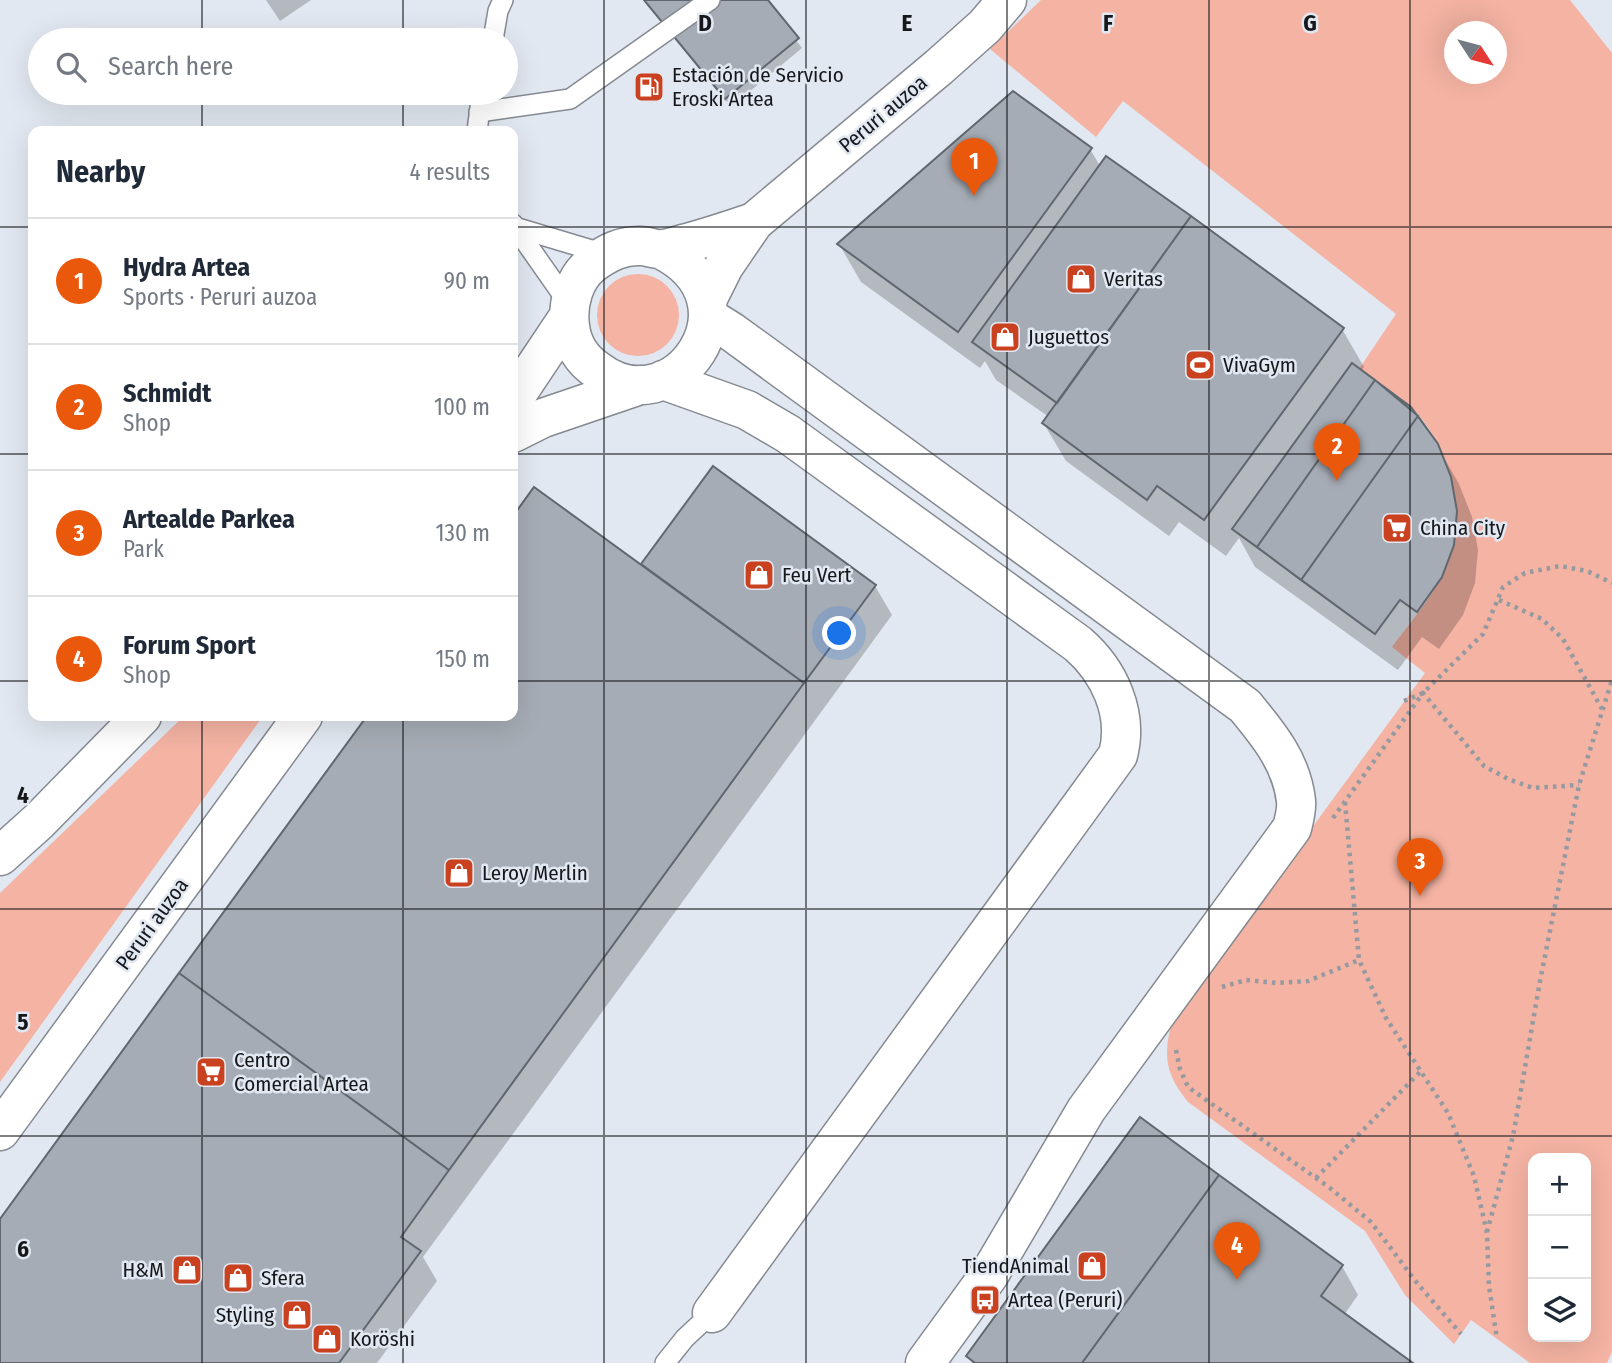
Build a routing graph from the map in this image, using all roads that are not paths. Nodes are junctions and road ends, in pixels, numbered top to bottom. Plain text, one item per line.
1 (710, 0) edge
2 (1007, 0) edge
3 (505, 4) edge
4 (497, 28) edge
5 (479, 112) edge
6 (754, 222) junction
7 (518, 227) edge
8 (518, 231) edge
9 (662, 250) junction
10 (605, 254) junction
11 (707, 309) junction
12 (569, 310) junction
13 (651, 383) junction
14 (518, 388) edge
15 (518, 430) edge
16 (137, 721) edge
17 (299, 721) edge
18 (0, 856) edge
19 (0, 1131) edge
20 (712, 1313) joint
21 (665, 1363) edge
22 (925, 1363) edge

1 - 5 lane
2 - 6 street, Peruri auzoa
3 - 4 lane
6 - 9 street, Peruri auzoa
6 - 11 street, Peruri auzoa
7 - 10 lane
8 - 12 lane
9 - 10 street
9 - 11 street
10 - 12 street
11 - 13 street
11 - 22 street
12 - 13 street
12 - 14 street
13 - 15 street
13 - 20 street
16 - 18 street
17 - 19 street, Peruri auzoa
20 - 21 lane

